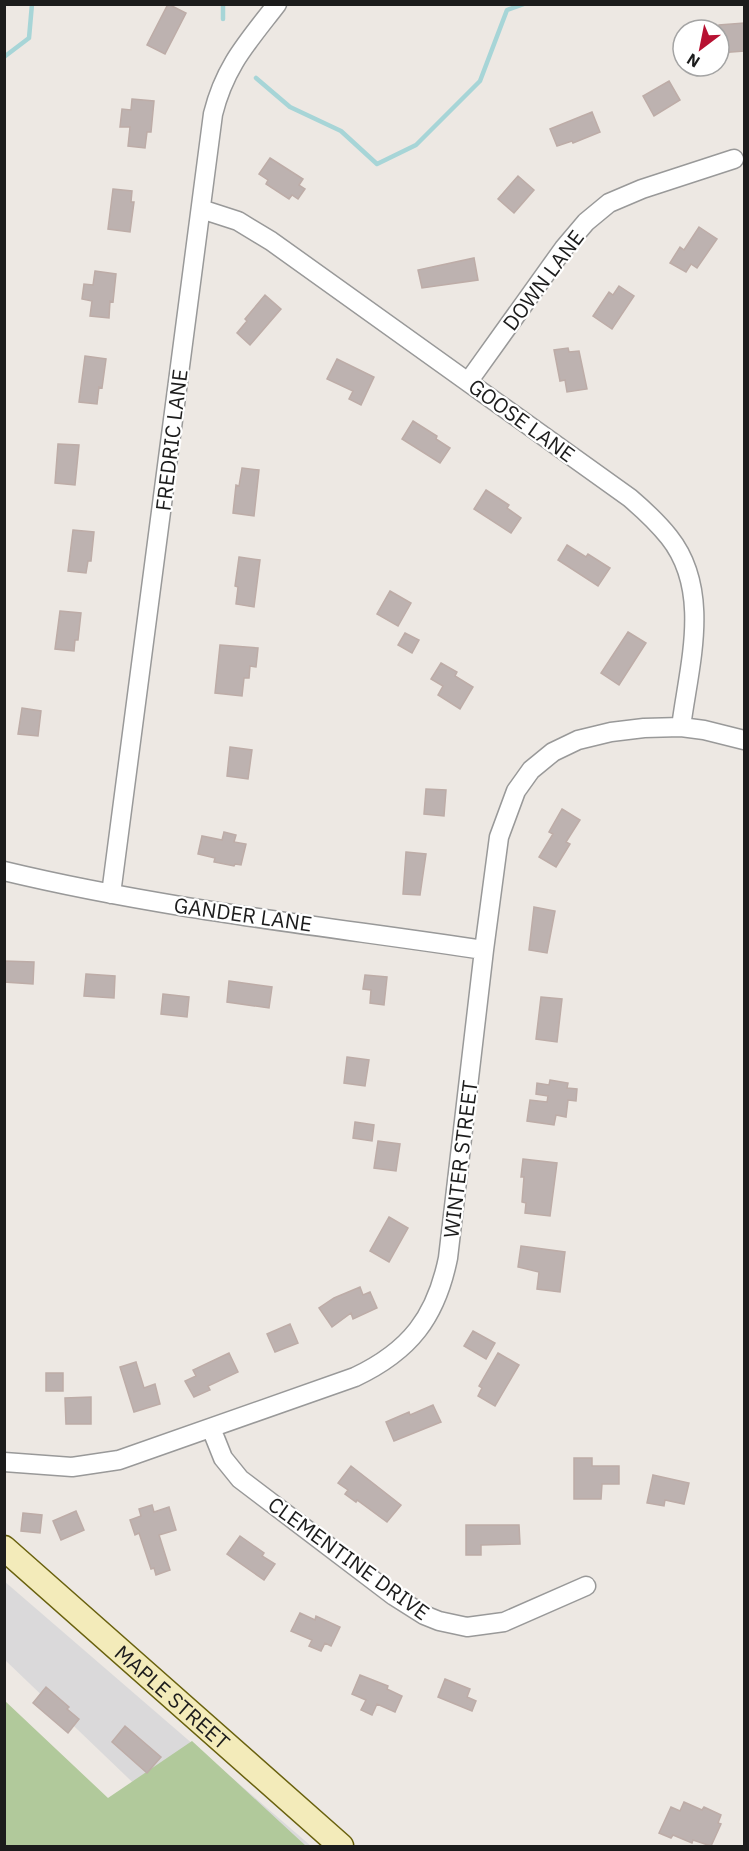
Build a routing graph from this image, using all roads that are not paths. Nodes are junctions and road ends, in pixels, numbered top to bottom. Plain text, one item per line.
1 (277, 4) edge
2 (734, 159) dead end
3 (201, 209) junction
4 (468, 382) junction
5 (681, 727) junction
6 (744, 740) edge
7 (4, 871) edge
8 (111, 894) junction
9 (484, 950) junction
10 (211, 1428) junction
11 (4, 1462) edge
12 (4, 1548) edge
13 (586, 1586) dead end
14 (341, 1846) edge

1 - 3 street, FREDRIC LANE
2 - 4 street, DOWN LANE
3 - 4 street, GOOSE LANE
3 - 8 street, FREDRIC LANE
4 - 5 street, GOOSE LANE
5 - 6 street, WINTER STREET
5 - 9 street, WINTER STREET
7 - 8 street, GANDER LANE
8 - 9 street, GANDER LANE
9 - 10 street, WINTER STREET
10 - 11 street, WINTER STREET
10 - 13 street, CLEMENTINE DRIVE
12 - 14 street, MAPLE STREET

